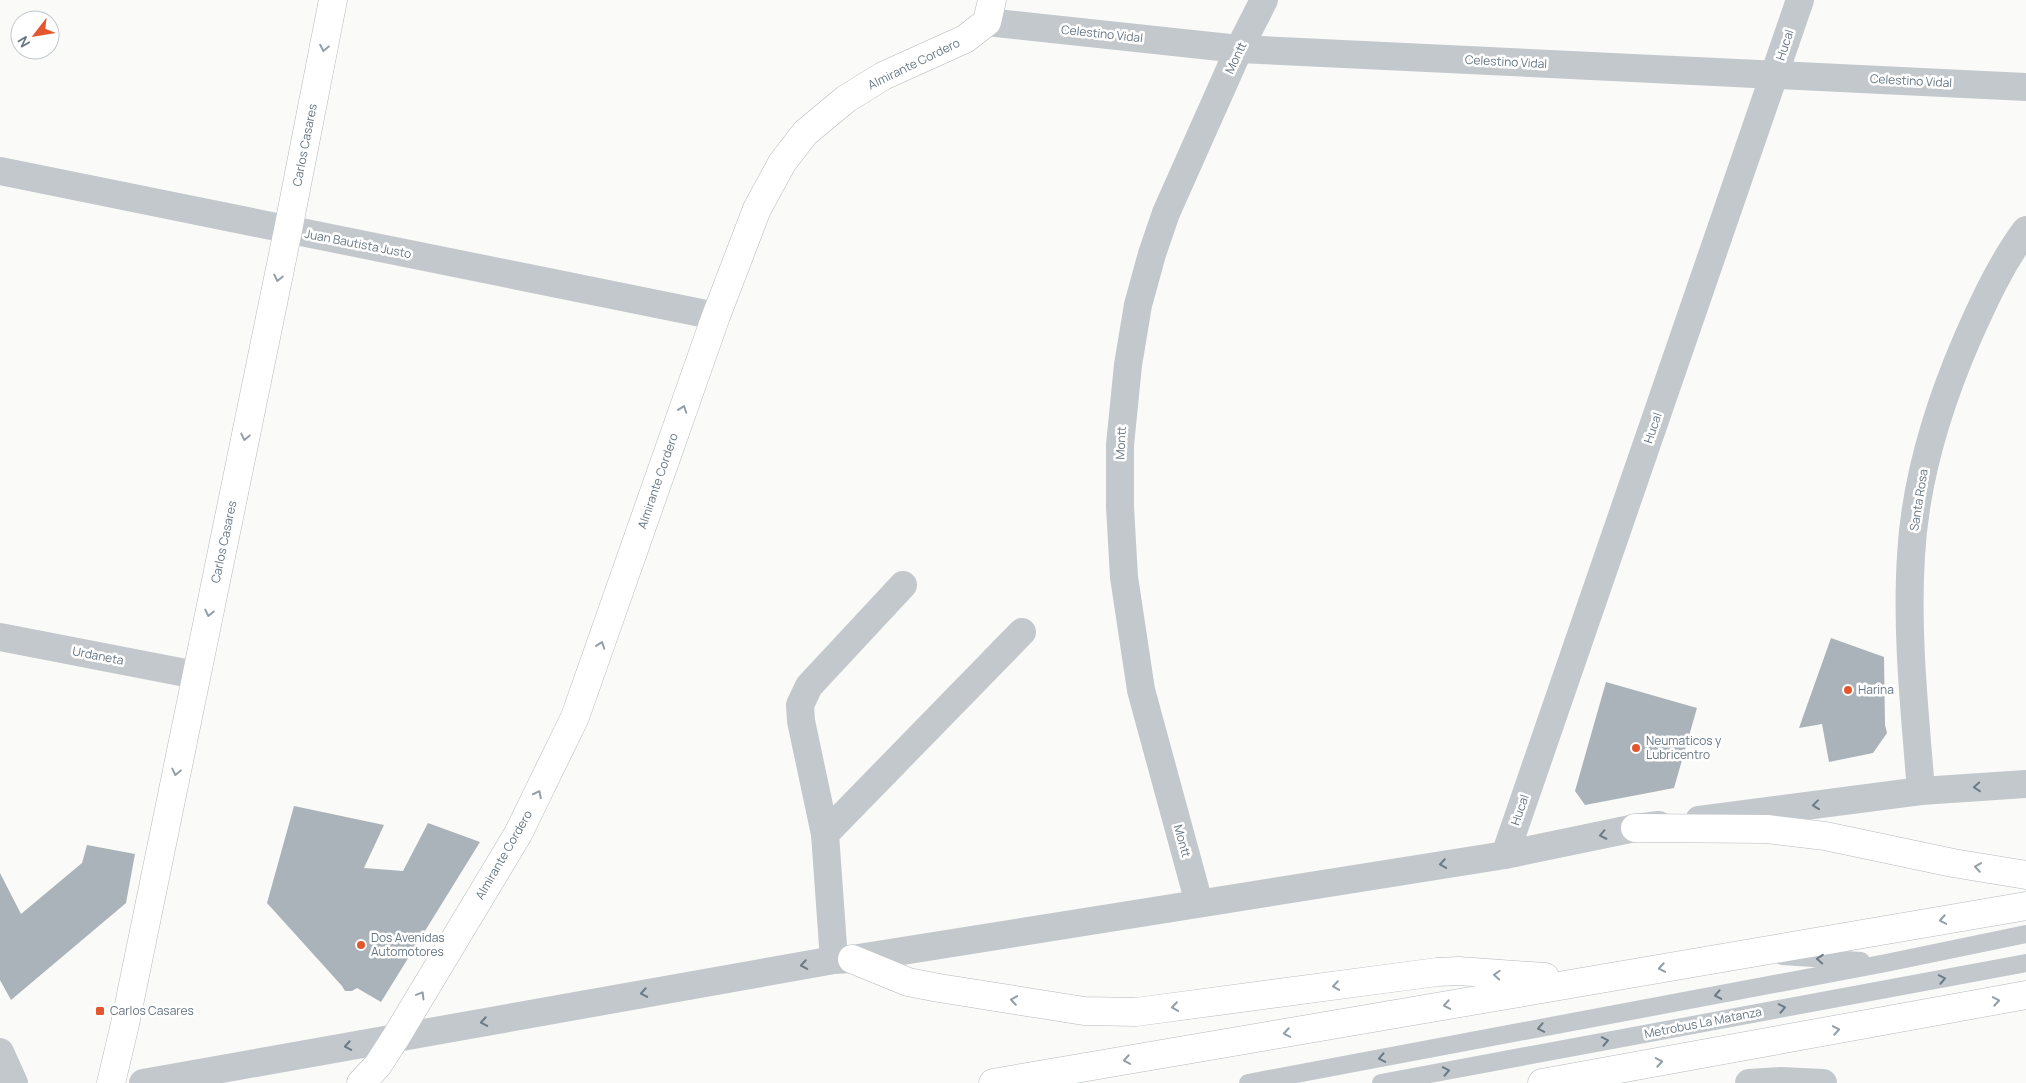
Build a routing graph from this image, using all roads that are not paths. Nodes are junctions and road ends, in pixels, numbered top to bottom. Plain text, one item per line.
1 (333, 0) edge
2 (1264, 0) edge
3 (1800, 0) edge
4 (990, 11) edge
5 (1239, 49) junction
6 (1775, 75) junction
7 (2026, 87) edge
8 (0, 171) edge
9 (288, 230) junction
10 (2026, 230) edge
11 (716, 316) junction
12 (903, 585) dead end
13 (1022, 632) dead end
14 (0, 638) edge
15 (196, 674) junction
16 (2026, 784) edge
17 (1921, 791) junction
18 (1635, 828) junction
19 (825, 834) junction
20 (1505, 855) junction
21 (2026, 875) edge
22 (1199, 902) junction
23 (2026, 906) edge
24 (2026, 934) edge
25 (1744, 954) junction
26 (843, 959) junction
27 (1886, 963) junction
28 (2026, 963) edge
29 (1598, 980) junction
30 (2026, 995) edge
31 (396, 1037) junction
32 (0, 1052) edge
33 (14, 1083) edge
34 (111, 1083) edge
35 (143, 1083) edge
36 (361, 1083) edge
37 (993, 1083) edge
38 (1248, 1083) edge
39 (1380, 1083) edge
40 (1542, 1083) edge
41 (1749, 1083) edge
42 (1823, 1083) edge

1 -> 9 main road, Carlos Casares
2 - 5 street, Montt
3 - 6 street, Hucal
4 - 5 street, Celestino Vidal
4 - 11 main road, Almirante Cordero
5 - 6 street, Celestino Vidal
5 - 22 street, Montt
6 - 7 street, Celestino Vidal
6 - 20 street, Hucal
8 - 9 street, Juan Bautista Justo
9 - 11 street, Juan Bautista Justo
9 -> 15 main road, Carlos Casares
10 - 17 street, Santa Rosa
31 -> 11 main road, Almirante Cordero
12 - 19 street
13 - 19 street
14 - 15 street, Urdaneta
15 -> 34 main road, Carlos Casares
16 -> 17 street
17 -> 18 street
18 -> 20 street
21 -> 18 main road
19 - 26 street
20 -> 22 street
22 - 26 street
23 -> 25 main road
24 - 27 lane, Metrobus La Matanza
27 -> 25 lane, Metrobus La Matanza
25 -> 29 main road
29 -> 26 main road
26 -> 31 street
27 -> 38 lane, Metrobus La Matanza
39 -> 28 lane, Metrobus La Matanza
29 -> 37 main road
40 -> 30 main road
31 -> 35 street
31 - 36 main road, Almirante Cordero
32 - 33 street
41 - 42 street

